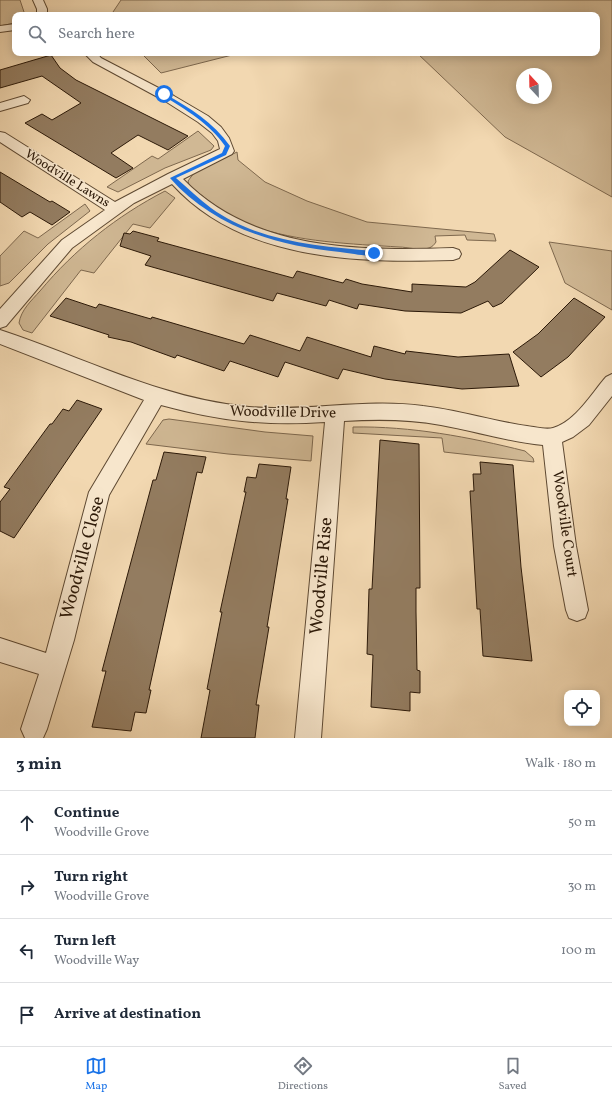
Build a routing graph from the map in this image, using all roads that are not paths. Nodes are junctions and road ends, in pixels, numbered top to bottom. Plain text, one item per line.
1 (38, 0) edge
2 (42, 12) edge
3 (12, 27) edge
4 (0, 29) edge
5 (93, 56) edge
6 (24, 100) dead end
7 (0, 107) edge
8 (0, 136) edge
9 (173, 178) junction
10 (115, 209) junction
11 (453, 254) dead end
12 (6, 305) edge
13 (0, 320) edge
14 (0, 338) edge
15 (612, 382) edge
16 (156, 397) junction
17 (335, 415) junction
18 (552, 437) junction
19 (577, 610) dead end
20 (0, 650) edge
21 (53, 667) junction
22 (34, 729) dead end
23 (308, 738) edge

1 - 2 street
3 - 4 street
5 - 9 street
6 - 7 street
8 - 10 street, Woodville Lawns
9 - 10 street
9 - 11 street
10 - 12 street
12 - 13 street
14 - 16 street, Woodville Drive
15 - 18 street
16 - 17 street, Woodville Drive
16 - 21 street, Woodville Close
17 - 18 street, Woodville Drive
17 - 23 street, Woodville Rise
18 - 19 street, Woodville Court
20 - 21 street
21 - 22 street, Woodville Close

